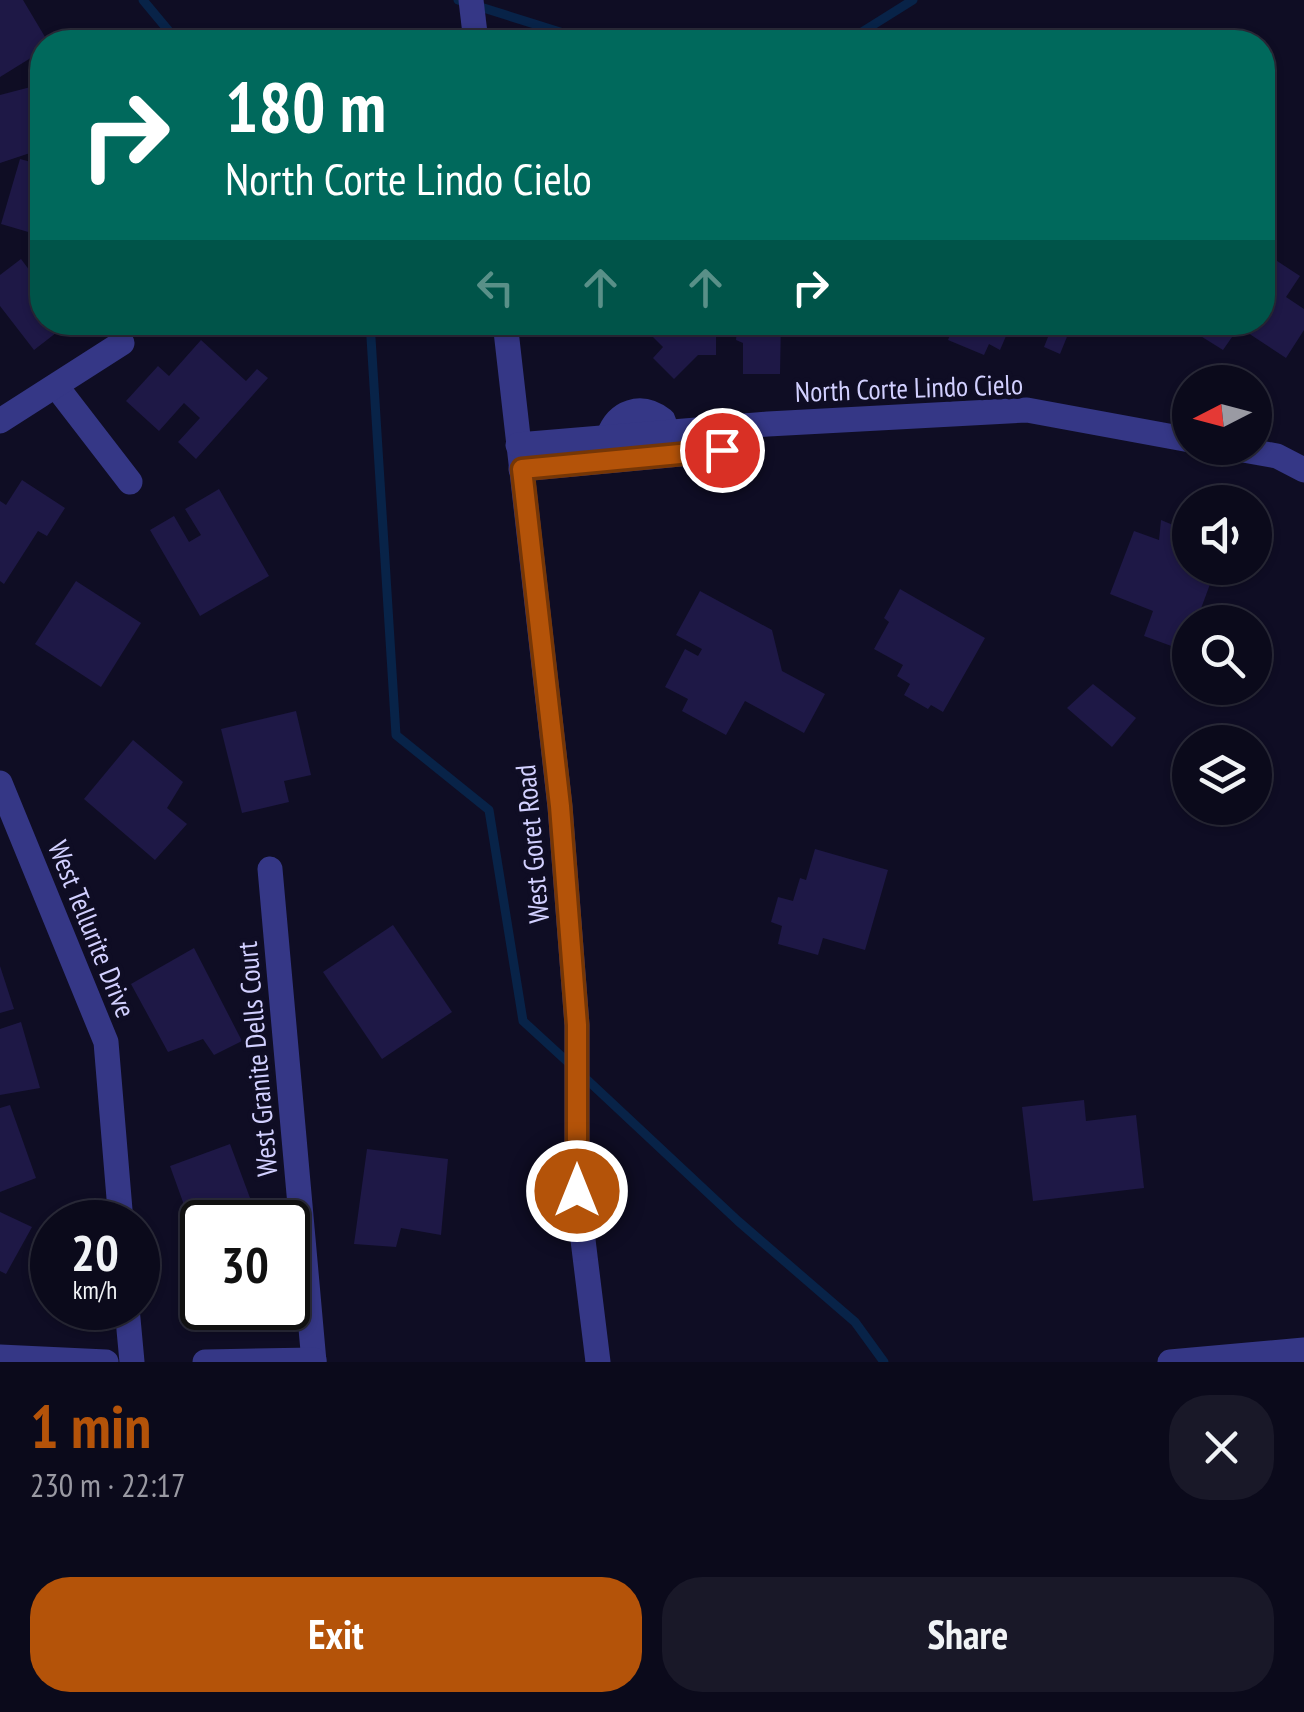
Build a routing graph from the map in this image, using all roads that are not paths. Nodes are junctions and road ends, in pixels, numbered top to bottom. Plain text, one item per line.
1 (471, 0) edge
2 (475, 30) edge
3 (507, 335) edge
4 (122, 343) dead end
5 (56, 386) junction
6 (0, 421) edge
7 (1172, 437) edge
8 (669, 443) junction
9 (611, 447) junction
10 (1272, 455) edge
11 (520, 457) junction
12 (1304, 470) edge
13 (130, 482) dead end
14 (0, 783) edge
15 (270, 869) dead end
16 (119, 1200) edge
17 (130, 1330) edge
18 (1304, 1350) edge
19 (0, 1356) edge
20 (314, 1361) edge
21 (106, 1362) edge
22 (132, 1362) edge
23 (205, 1362) edge
24 (598, 1362) edge
25 (1170, 1362) edge

1 - 2 street
3 - 11 street, West Goret Road
4 - 5 street
5 - 6 street
5 - 13 street
7 - 8 street, North Corte Lindo Cielo
8 - 9 street, North Corte Lindo Cielo
8 - 9 street
9 - 11 street, North Corte Lindo Cielo
10 - 12 street
11 - 24 street, West Goret Road
14 - 16 street, West Tellurite Drive
15 - 20 street, West Granite Dells Court
17 - 22 street
18 - 25 street
19 - 21 street
20 - 23 street

